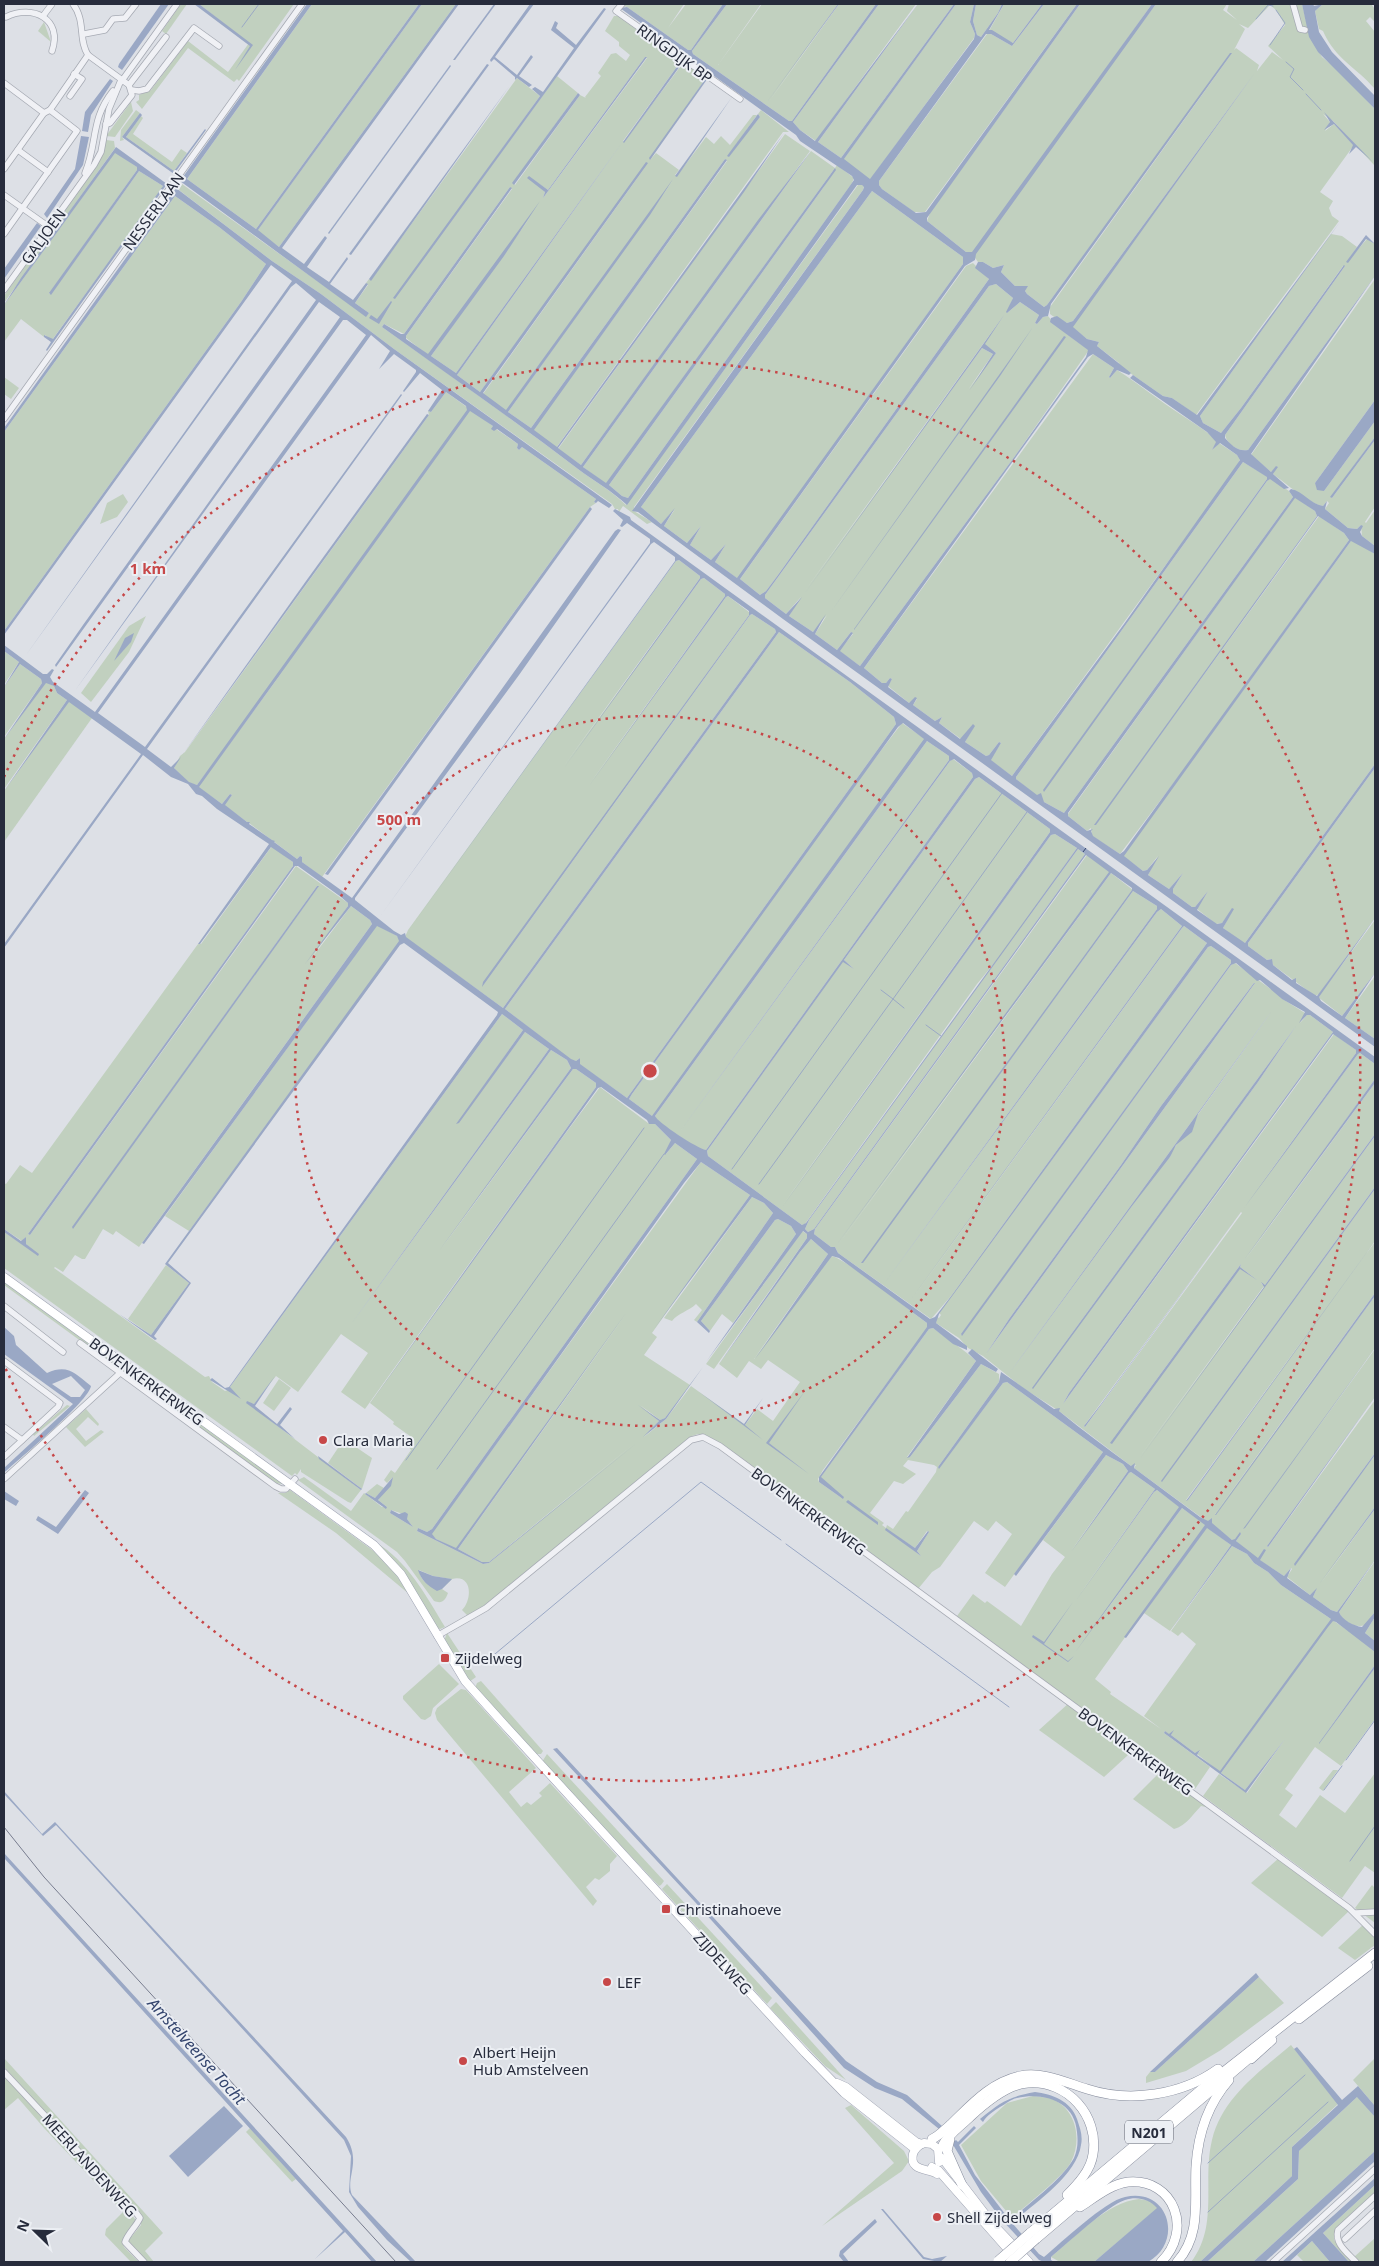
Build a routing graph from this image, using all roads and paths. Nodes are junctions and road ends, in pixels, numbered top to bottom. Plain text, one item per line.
1 (52, 4) edge
2 (73, 4) edge
3 (136, 4) edge
4 (177, 4) edge
5 (302, 4) edge
6 (1293, 4) edge
7 (620, 5) edge
8 (43, 16) junction
9 (6, 17) dead end
10 (1306, 30) dead end
11 (84, 34) junction
12 (166, 37) dead end
13 (220, 46) dead end
14 (52, 51) dead end
15 (88, 55) junction
16 (73, 75) junction
17 (121, 80) junction
18 (4, 83) edge
19 (130, 88) junction
20 (70, 96) dead end
21 (740, 99) dead end
22 (46, 111) junction
23 (106, 124) junction
24 (18, 150) junction
25 (4, 169) edge
26 (48, 172) junction
27 (82, 182) junction
28 (4, 195) edge
29 (22, 207) junction
30 (47, 225) junction
31 (4, 234) edge
32 (4, 290) edge
33 (4, 419) edge
34 (4, 1277) edge
35 (4, 1306) edge
36 (80, 1343) dead end
37 (63, 1352) dead end
38 (4, 1361) edge
39 (120, 1373) junction
40 (4, 1426) edge
41 (22, 1440) junction
42 (4, 1457) edge
43 (4, 1478) edge
44 (293, 1482) junction
45 (437, 1636) junction
46 (1375, 1912) edge
47 (1356, 1913) junction
48 (1375, 1934) edge
49 (1375, 1954) edge
50 (1375, 1960) edge
51 (1271, 2037) junction
52 (4, 2072) edge
53 (836, 2083) junction
54 (956, 2131) junction
55 (922, 2142) junction
56 (936, 2143) junction
57 (914, 2152) junction
58 (936, 2164) junction
59 (1375, 2169) edge
60 (959, 2188) junction
61 (1375, 2196) edge
62 (1375, 2211) edge
63 (1355, 2216) junction
64 (1056, 2222) junction
65 (1362, 2224) junction
66 (1033, 2236) junction
67 (1345, 2239) dead end
68 (144, 2262) edge
69 (998, 2262) edge
70 (1010, 2262) edge
71 (1019, 2262) edge
72 (1029, 2262) edge
73 (1161, 2262) edge
74 (1177, 2262) edge
75 (1273, 2262) edge
76 (1356, 2262) edge

1 - 8 street
2 - 11 street
3 - 11 street
4 - 17 street, GALJOEN
5 - 33 street, NESSERLAAN
6 - 10 street
7 - 21 street, RINGDIJK BP
8 - 9 street
8 - 14 street
11 - 15 street
12 - 19 street
13 - 19 street
15 - 16 street
15 - 17 street
16 - 20 street
16 - 22 street
17 - 19 street
17 - 23 street, GALJOEN
17 - 27 street, GALJOEN
18 - 22 street
19 - 23 street
22 - 24 street
22 - 26 street
23 - 27 street, GALJOEN
24 - 25 street
24 - 26 street
26 - 29 street
27 - 30 street, GALJOEN
28 - 29 street
29 - 30 street
29 - 31 street
30 - 32 street, GALJOEN
34 - 44 main road, BOVENKERKERWEG
35 - 37 street
36 - 39 street, BOVENKERKERWEG
38 - 41 street
39 - 43 street
39 - 44 street, BOVENKERKERWEG
40 - 41 street
41 - 42 street
44 - 45 main road, BOVENKERKERWEG
45 - 47 street, BOVENKERKERWEG
45 - 53 main road, ZIJDELWEG
46 - 47 street
47 - 48 street, BOVENKERKERWEG
49 - 51 highway, N201
50 - 51 highway, N201
51 - 56 highway, N201
51 - 64 highway, N201
51 - 66 highway, N201
51 - 74 highway, N201
52 - 68 street, MEERLANDENWEG
53 - 55 main road, ZIJDELWEG
53 - 57 main road, ZIJDELWEG
54 - 56 highway, N201
54 - 60 highway, N201
54 - 66 highway, N201
55 - 56 main road
55 - 57 main road
56 - 58 main road
57 - 58 main road
58 - 60 main road
58 - 60 main road
59 - 75 street
60 - 71 main road
60 - 72 main road
61 - 63 street
62 - 65 street
63 - 65 street
63 - 76 street
64 - 66 highway, N201
64 - 73 highway, N201
65 - 67 street
66 - 69 highway, N201, bridge
66 - 70 highway, N201, bridge

